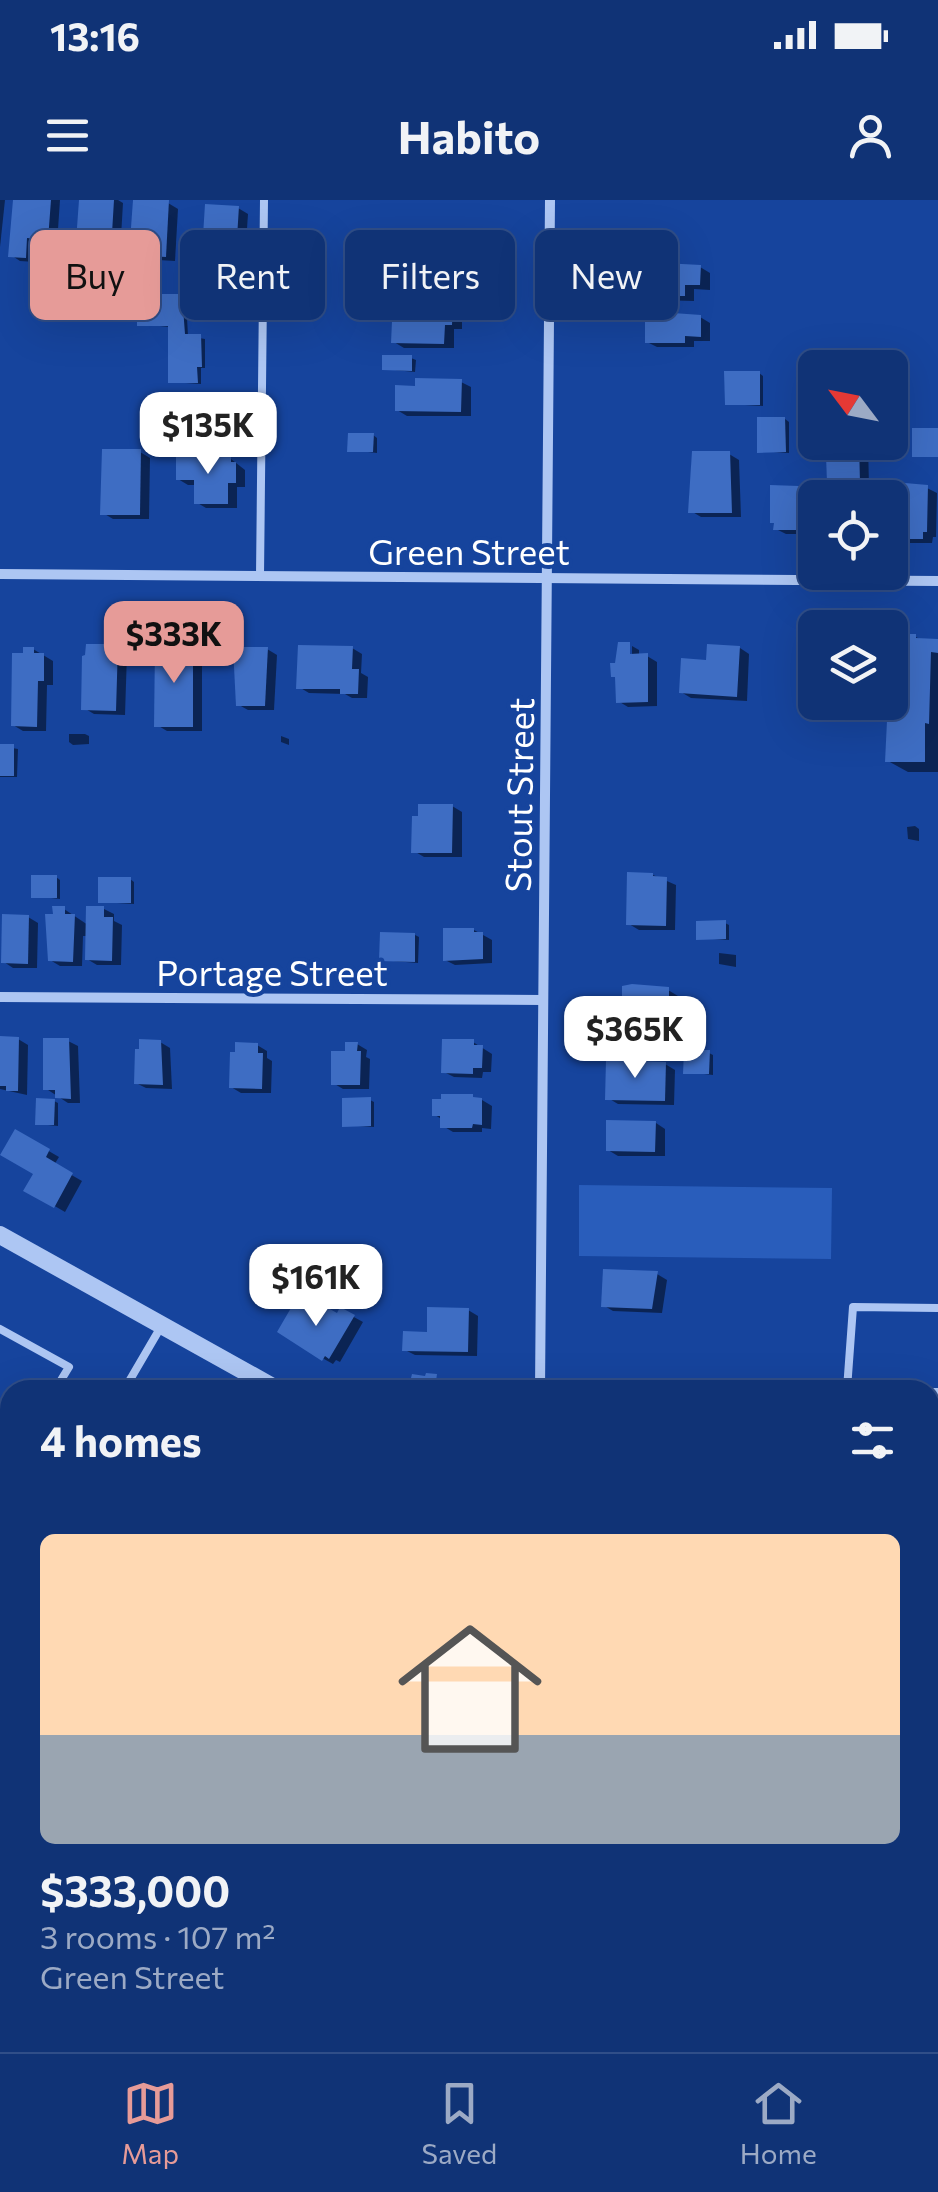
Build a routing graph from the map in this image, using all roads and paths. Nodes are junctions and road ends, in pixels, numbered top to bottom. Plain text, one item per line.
1 (264, 200) edge
2 (550, 200) edge
3 (0, 574) edge
4 (260, 576) junction
5 (547, 578) junction
6 (938, 581) edge
7 (0, 997) edge
8 (543, 1000) junction
9 (0, 1235) edge
10 (938, 1308) edge
11 (162, 1325) junction
12 (0, 1329) edge
13 (61, 1380) edge
14 (130, 1380) edge
15 (260, 1380) edge
16 (540, 1380) edge
17 (848, 1380) edge

1 - 4 lane
2 - 5 street, Stout Street
3 - 4 street, Green Street
4 - 5 street, Green Street
5 - 6 street, Green Street
5 - 8 street, Stout Street
7 - 8 street, Portage Street
8 - 16 street, Stout Street
9 - 11 street
10 - 17 lane
11 - 14 lane
11 - 15 street
12 - 13 lane

